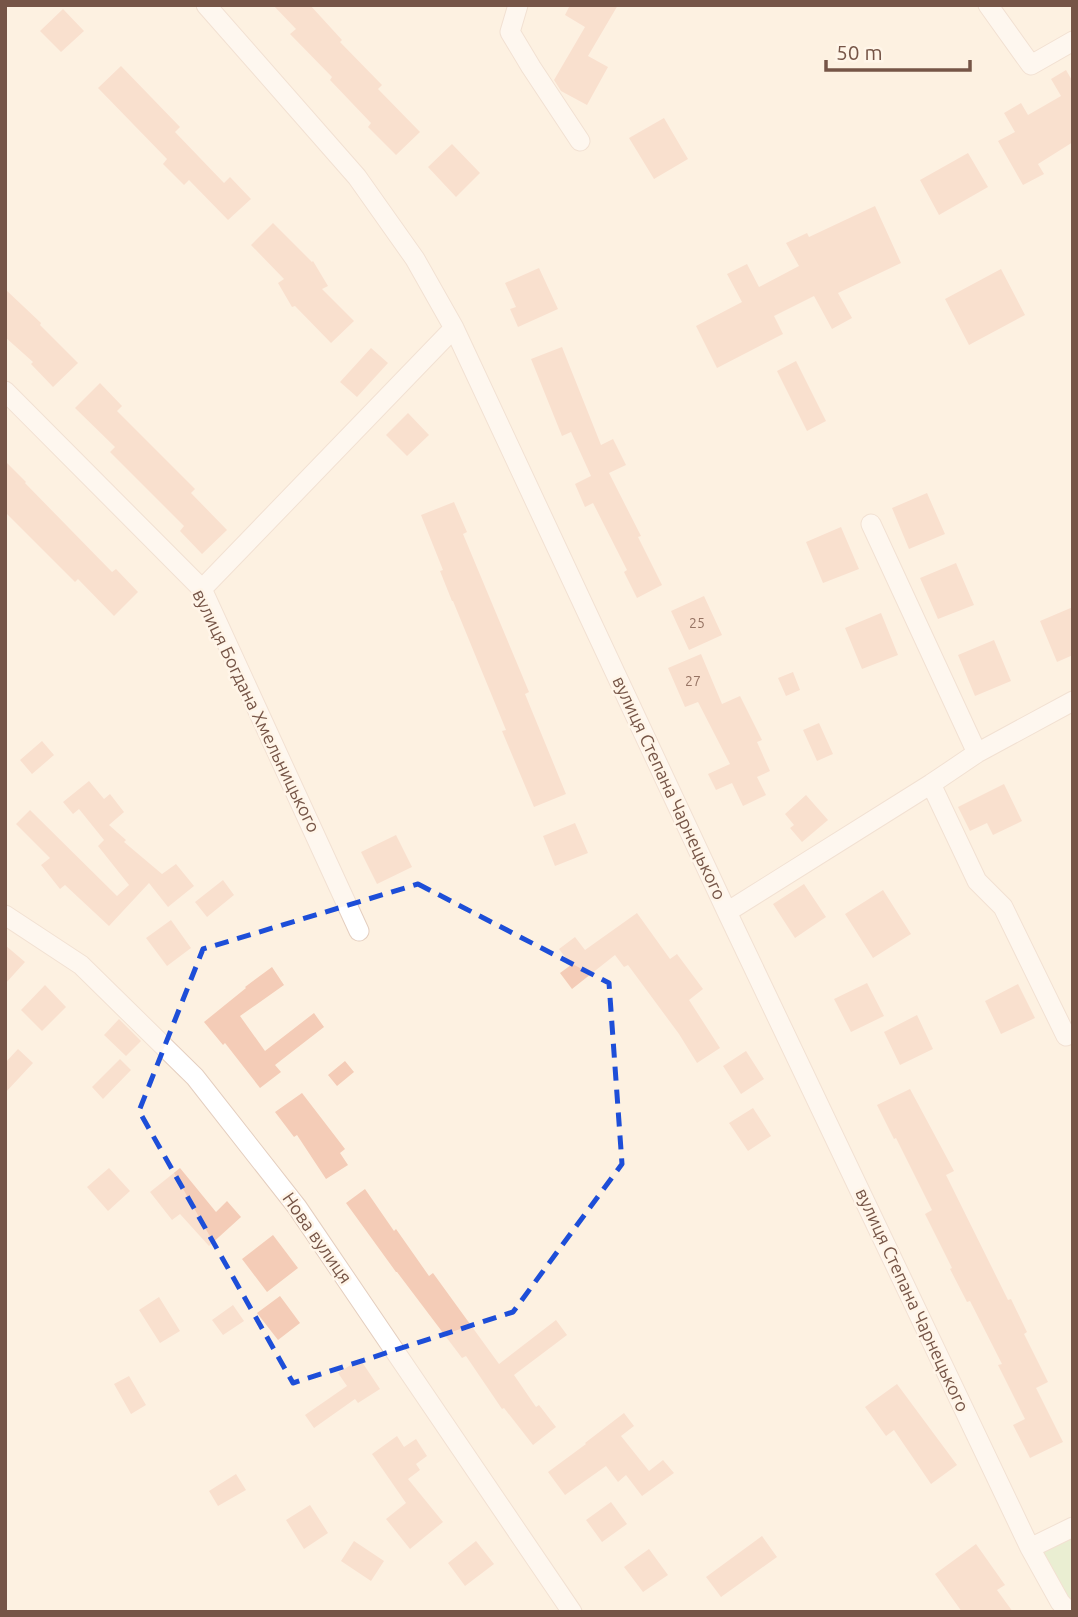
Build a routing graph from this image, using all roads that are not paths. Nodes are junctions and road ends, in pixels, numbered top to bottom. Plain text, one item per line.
1 (206, 5) edge
2 (517, 5) edge
3 (988, 5) edge
4 (1073, 41) edge
5 (580, 141) dead end
6 (454, 328) junction
7 (5, 391) edge
8 (871, 524) dead end
9 (202, 589) junction
10 (1073, 701) edge
11 (977, 753) junction
12 (931, 784) junction
13 (727, 912) junction
14 (5, 915) edge
15 (359, 931) dead end
16 (1066, 1036) dead end
17 (1073, 1527) edge
18 (1030, 1548) junction
19 (572, 1612) edge
20 (1069, 1612) edge

1 - 6 street, вулиця Степана Чарнецького
2 - 5 street
3 - 4 street
6 - 9 street
6 - 13 street, вулиця Степана Чарнецького
7 - 9 street, вулиця Богдана Хмельницького
8 - 11 street
9 - 15 street, вулиця Богдана Хмельницького
10 - 11 street
11 - 12 street
12 - 13 street
12 - 16 street
13 - 18 street, вулиця Степана Чарнецького
14 - 19 street, Нова вулиця
17 - 18 street
18 - 20 street, вулиця Степана Чарнецького

